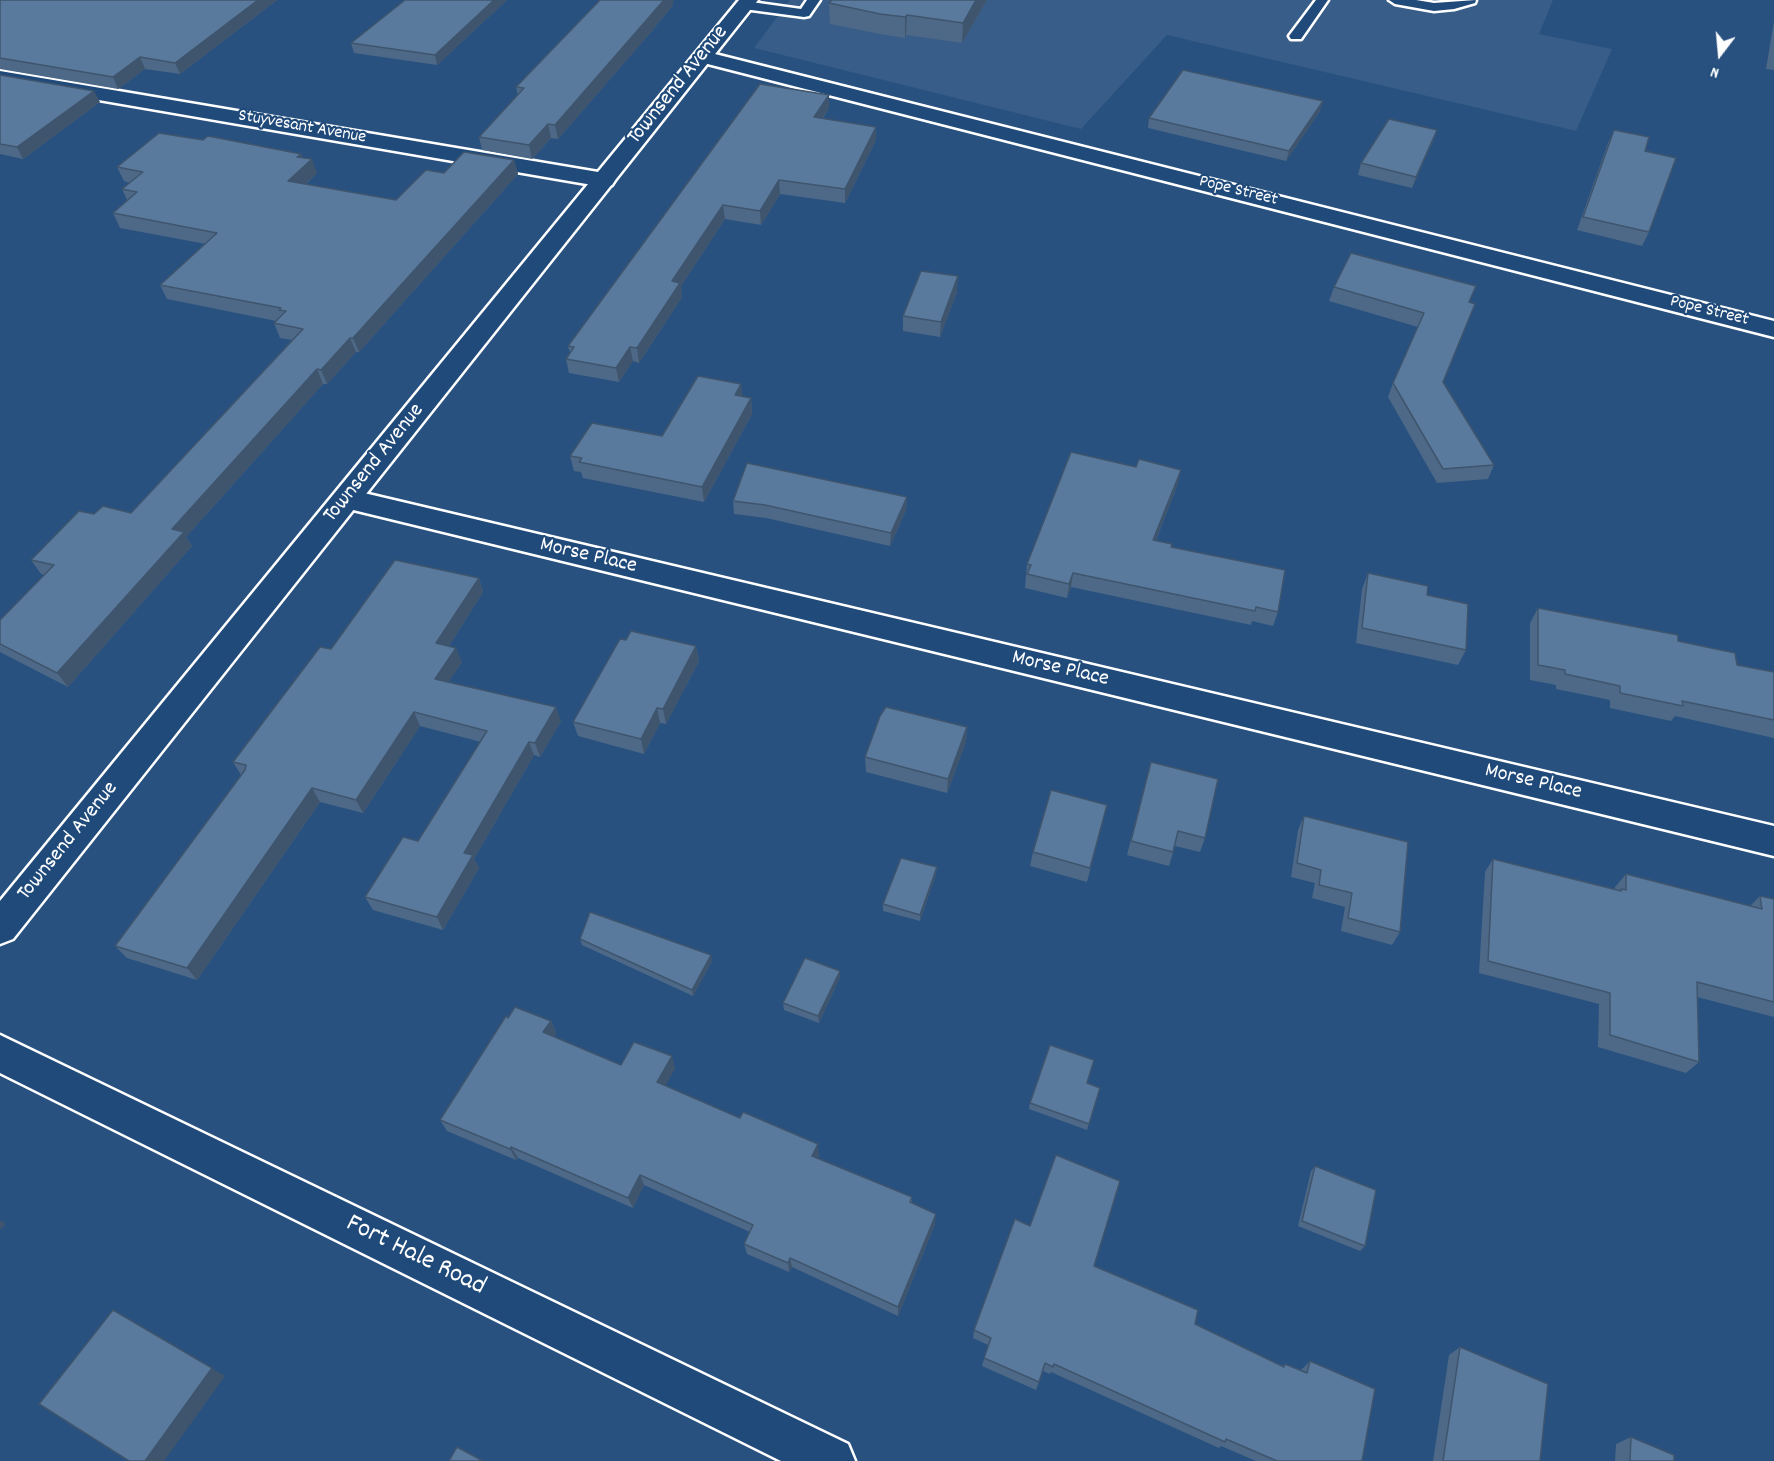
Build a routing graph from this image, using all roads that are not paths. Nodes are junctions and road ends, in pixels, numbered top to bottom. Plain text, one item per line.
1 (814, 0) edge
2 (1322, 0) edge
3 (1395, 0) edge
4 (1470, 0) edge
5 (746, 2) edge
6 (1296, 36) dead end
7 (703, 57) junction
8 (0, 77) edge
9 (603, 180) junction
10 (1774, 329) edge
11 (347, 499) junction
12 (1774, 841) edge
13 (0, 928) edge
14 (0, 1053) edge
15 (831, 1461) edge

1 - 5 lane
2 - 6 lane
3 - 4 lane
5 - 7 street, Townsend Avenue
7 - 9 street, Townsend Avenue
7 - 10 street, Pope Street
8 - 9 street, Stuyvesant Avenue
9 - 11 street, Townsend Avenue
11 - 12 street, Morse Place
11 - 13 street, Townsend Avenue
14 - 15 street, Fort Hale Road

